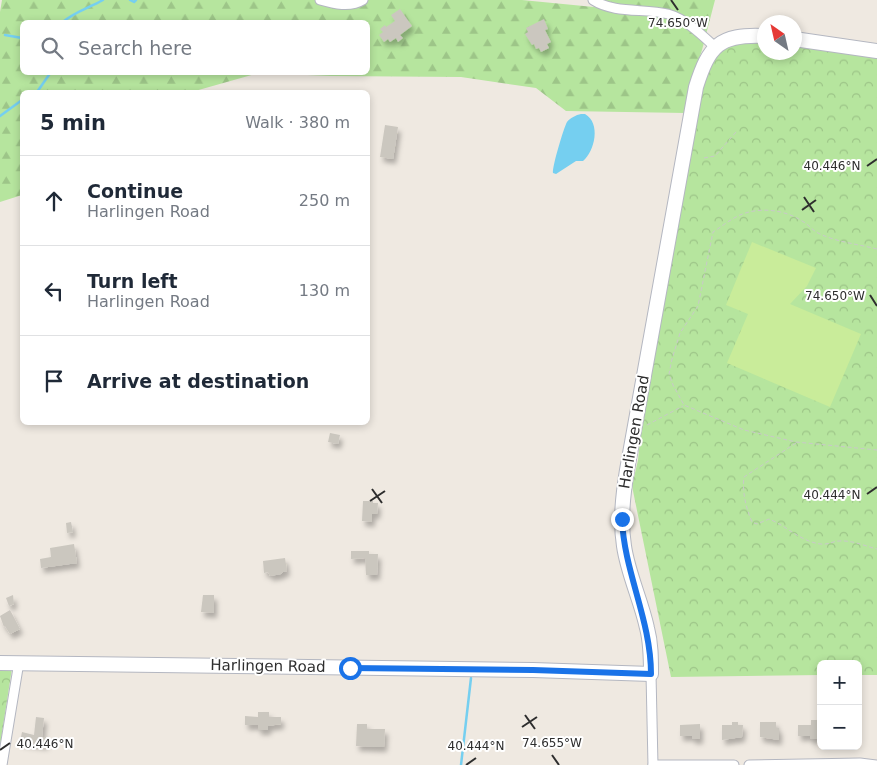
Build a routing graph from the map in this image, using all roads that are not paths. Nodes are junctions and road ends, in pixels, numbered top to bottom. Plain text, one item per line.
1 (320, 0) edge
2 (363, 0) edge
3 (593, 0) edge
4 (757, 36) edge
5 (802, 40) edge
6 (715, 47) junction
7 (877, 51) edge
8 (19, 662) junction
9 (0, 663) edge
10 (651, 674) junction
11 (2, 765) edge
12 (653, 765) edge
13 (734, 765) edge
14 (749, 765) edge
15 (876, 765) edge

1 - 2 street
3 - 6 street
4 - 6 street
5 - 7 street
6 - 10 street, Harlingen Road
8 - 9 street, Harlingen Road
8 - 10 street, Harlingen Road
8 - 11 street
10 - 12 street
12 - 13 street
14 - 15 street

